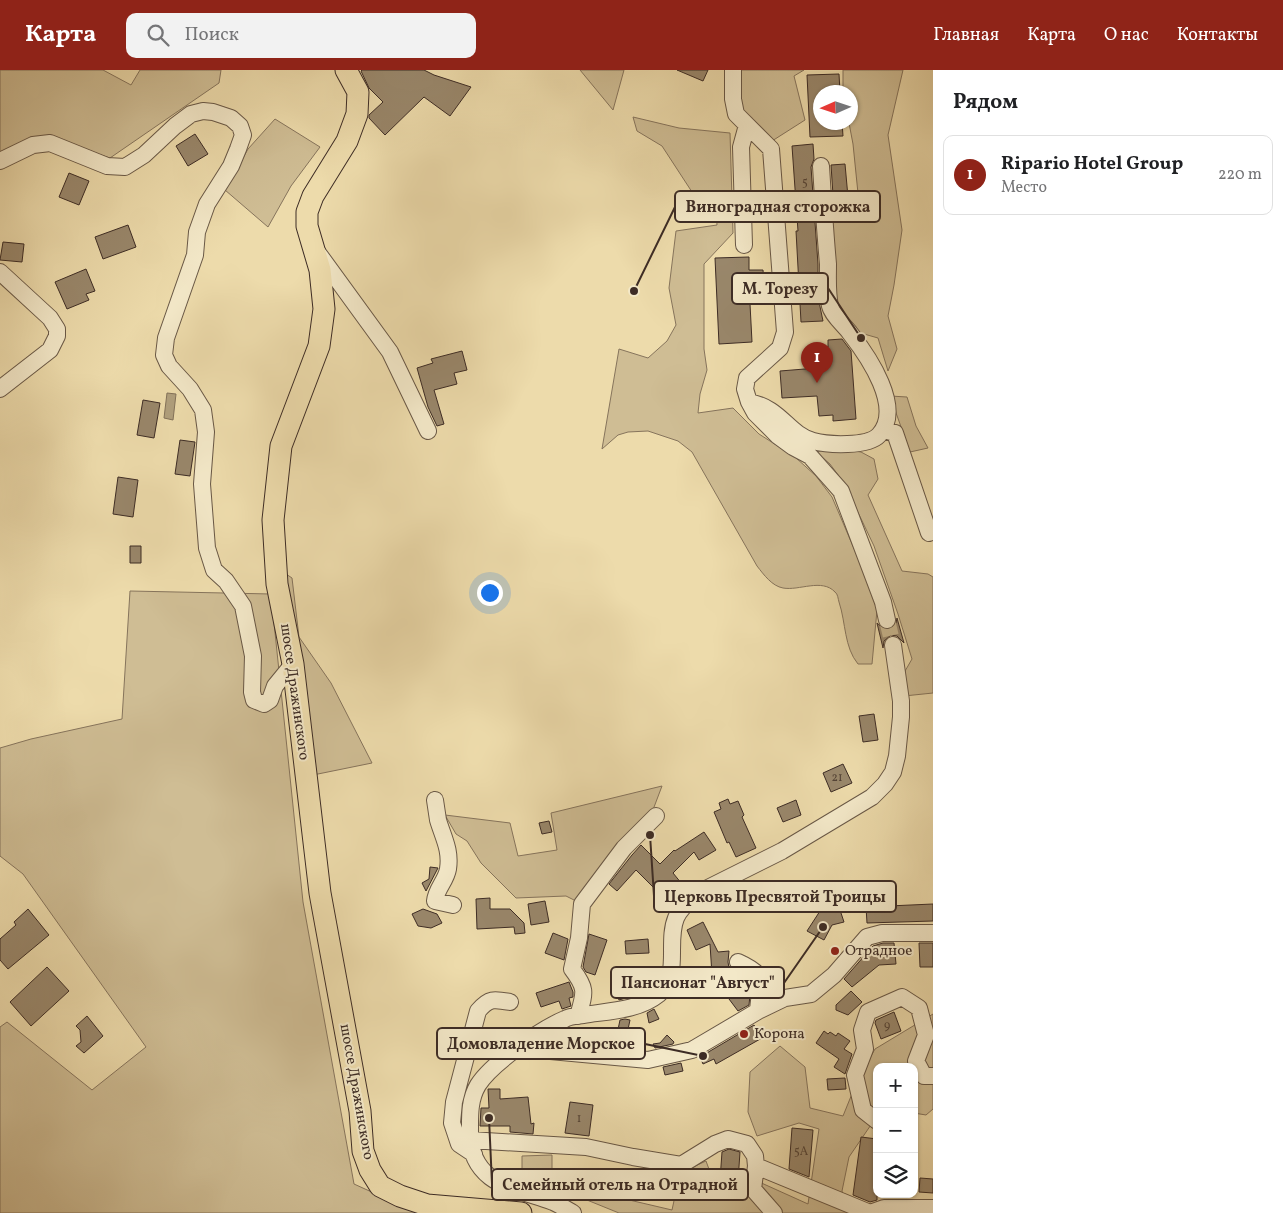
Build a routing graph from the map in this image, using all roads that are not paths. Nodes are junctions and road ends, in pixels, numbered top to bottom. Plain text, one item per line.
1 (733, 70) edge
2 (348, 71) edge
3 (747, 125) junction
4 (0, 161) edge
5 (821, 166) dead end
6 (744, 246) dead end
7 (314, 249) junction
8 (0, 272) edge
9 (0, 390) edge
10 (749, 402) junction
11 (884, 430) junction
12 (428, 432) dead end
13 (929, 533) dead end
14 (887, 620) tunnel mouth
15 (893, 646) tunnel mouth
16 (293, 664) junction
17 (435, 800) dead end
18 (656, 816) dead end
19 (453, 905) dead end
20 (933, 933) edge
21 (738, 962) dead end
22 (510, 1002) dead end
23 (758, 1011) junction
24 (578, 1016) junction
25 (930, 1035) edge
26 (518, 1048) junction
27 (933, 1076) edge
28 (873, 1118) edge
29 (472, 1147) junction
30 (756, 1166) junction
31 (886, 1201) edge
32 (933, 1208) edge
33 (521, 1213) edge
34 (573, 1213) edge
35 (774, 1213) edge

1 - 3 street
2 - 7 main road, шоссе Дражинского
3 - 6 street
3 - 10 street
4 - 16 street
5 - 11 street
7 - 12 street
7 - 16 main road, шоссе Дражинского
8 - 9 street
10 - 11 street
10 - 14 street
11 - 13 street
15 - 24 street
16 - 33 main road, шоссе Дражинского
17 - 19 street
18 - 24 street
20 - 23 street
21 - 23 street
22 - 29 street
23 - 26 street
24 - 26 street
25 - 27 street
25 - 28 street
26 - 29 street
29 - 30 street
29 - 34 street
30 - 31 street
30 - 35 street
31 - 32 street

